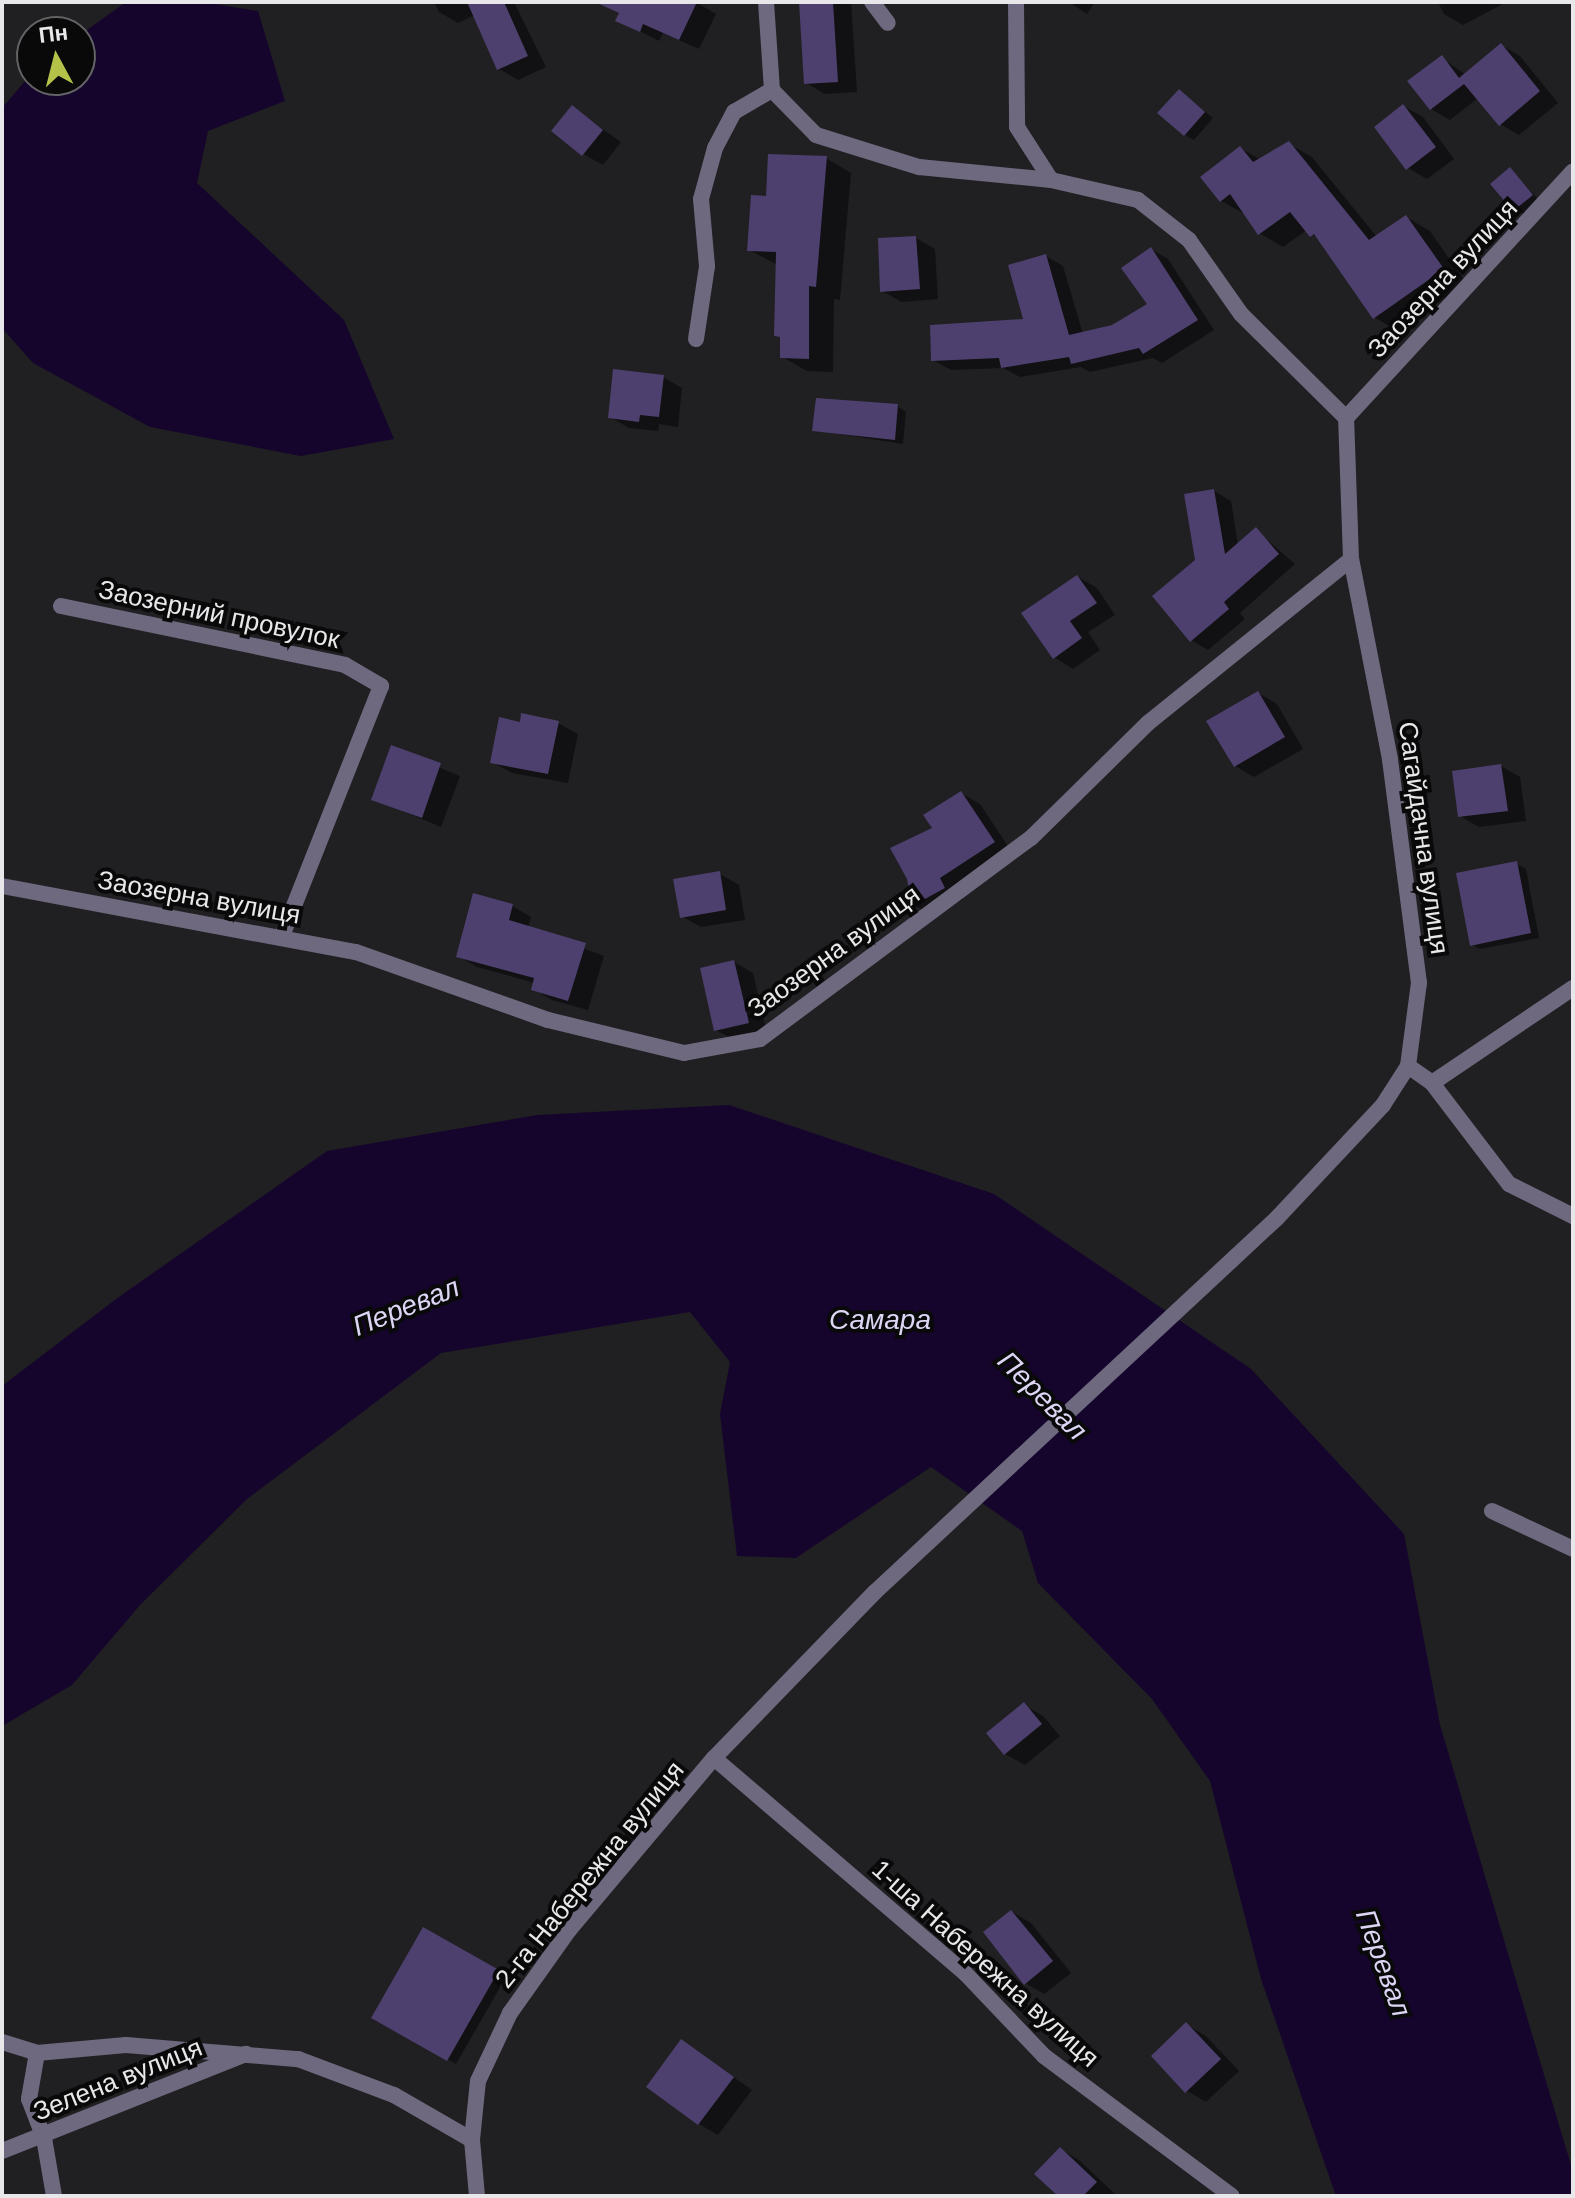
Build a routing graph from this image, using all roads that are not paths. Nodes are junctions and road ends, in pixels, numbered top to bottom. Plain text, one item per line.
1 (766, 2) edge
2 (872, 2) edge
3 (1016, 2) edge
4 (888, 23) dead end
5 (772, 90) junction
6 (1573, 171) edge
7 (1051, 180) junction
8 (696, 339) dead end
9 (1346, 418) junction
10 (1351, 559) junction
11 (61, 606) dead end
12 (2, 886) edge
13 (282, 936) junction
14 (1573, 988) edge
15 (1408, 1066) junction
16 (1432, 1083) junction
17 (1573, 1216) edge
18 (1277, 1218) joint
19 (1492, 1511) dead end
20 (1573, 1549) edge
21 (714, 1758) junction
22 (2, 2042) edge
23 (252, 2052) junction
24 (37, 2053) junction
25 (44, 2138) junction
26 (472, 2140) junction
27 (2, 2151) edge
28 (54, 2196) edge
29 (477, 2196) edge
30 (1232, 2196) edge

1 - 5 street
2 - 4 street
3 - 7 street
5 - 7 street
5 - 8 street
6 - 9 street, Заозерна вулиця
7 - 9 street
9 - 10 street, Сагайдачна вулиця
10 - 13 street, Заозерна вулиця
10 - 15 street, Сагайдачна вулиця
11 - 13 street, Заозерний провулок
12 - 13 street, Заозерна вулиця
14 - 16 street
15 - 16 street
15 - 18 street, Сагайдачна вулиця
16 - 17 street
18 - 21 street, 2-га Набережна вулиця
19 - 20 street
21 - 26 street, 2-га Набережна вулиця
21 - 30 street, 1-ша Набережна вулиця
22 - 24 street
23 - 24 street
23 - 25 street, Зелена вулиця
23 - 26 street
24 - 25 street
25 - 27 street, Зелена вулиця
25 - 28 street
26 - 29 street, 2-га Набережна вулиця

